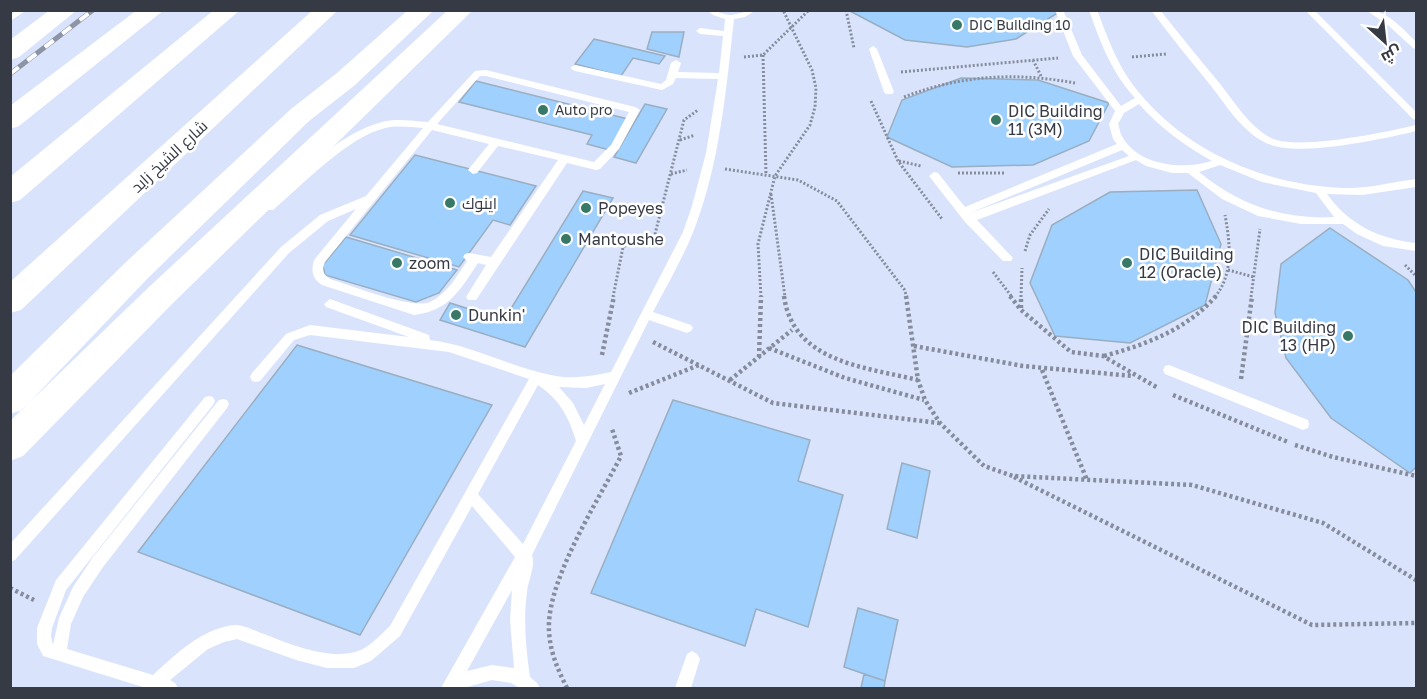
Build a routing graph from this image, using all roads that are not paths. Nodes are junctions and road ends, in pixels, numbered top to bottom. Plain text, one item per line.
1 (23, 10) edge
2 (66, 10) edge
3 (141, 10) edge
4 (153, 10) edge
5 (228, 10) edge
6 (327, 10) edge
7 (391, 10) edge
8 (423, 10) edge
9 (462, 10) edge
10 (711, 10) edge
11 (752, 10) edge
12 (1059, 10) edge
13 (1093, 10) edge
14 (1155, 10) edge
15 (1309, 10) edge
16 (1370, 10) edge
17 (730, 17) junction
18 (10, 19) edge
19 (700, 31) dead end
20 (728, 34) junction
21 (1416, 46) edge
22 (873, 49) dead end
23 (10, 52) edge
24 (90, 57) junction
25 (675, 63) dead end
26 (575, 68) dead end
27 (672, 75) junction
28 (723, 76) junction
29 (889, 92) dead end
30 (1139, 100) junction
31 (1119, 110) junction
32 (300, 115) junction
33 (1416, 117) edge
34 (10, 120) edge
35 (430, 126) junction
36 (1416, 128) edge
37 (497, 141) junction
38 (1122, 146) junction
39 (1135, 157) junction
40 (565, 158) junction
41 (1219, 162) junction
42 (473, 170) dead end
43 (930, 171) road end
44 (1192, 172) junction
45 (1416, 183) edge
46 (1319, 190) junction
47 (10, 193) edge
48 (371, 198) junction
49 (966, 216) junction
50 (1343, 220) junction
51 (1415, 249) edge
52 (1007, 258) dead end
53 (494, 262) junction
54 (161, 295) junction
55 (471, 297) dead end
56 (10, 301) edge
57 (330, 304) dead end
58 (647, 315) junction
59 (687, 328) dead end
60 (449, 347) junction
61 (1169, 370) dead end
62 (616, 376) junction
63 (256, 377) dead end
64 (536, 377) junction
65 (10, 399) edge
66 (209, 401) dead end
67 (223, 404) dead end
68 (1302, 424) dead end
69 (583, 442) junction
70 (10, 445) edge
71 (471, 495) junction
72 (536, 534) junction
73 (10, 555) edge
74 (524, 556) junction
75 (59, 655) junction
76 (692, 659) dead end
77 (528, 684) edge
78 (163, 686) edge
79 (449, 688) edge
80 (683, 688) edge

1 - 18 lane
2 - 23 main road
3 - 24 main road
4 - 24 main road
5 - 47 main road
6 - 56 main road, شارع الشيخ زايد
7 - 32 main road
8 - 32 main road
9 - 54 main road
10 - 17 lane
11 - 17 lane
12 - 31 lane
13 - 30 lane
14 - 36 lane
15 - 33 lane
16 - 21 lane
17 - 20 lane
19 - 20 lane
20 - 28 lane
22 - 29 lane
24 - 34 main road
25 - 27 lane
26 - 27 lane
27 - 28 lane
28 - 58 lane
30 - 31 lane
30 - 41 lane
31 - 38 lane
32 - 65 main road
35 - 37 lane
35 - 40 lane
35 - 48 lane
35 - 54 lane
37 - 40 lane
37 - 42 lane
38 - 39 lane
38 - 49 lane
39 - 44 lane
39 - 49 lane
40 - 53 lane
41 - 44 lane
41 - 46 lane
43 - 49 lane
44 - 50 lane
45 - 46 lane
46 - 50 lane
48 - 53 lane
48 - 73 lane
49 - 52 lane
50 - 51 lane
53 - 55 lane
54 - 70 main road
57 - 60 lane
58 - 59 lane
58 - 62 lane
60 - 63 lane
60 - 64 lane
61 - 68 lane
62 - 64 lane
62 - 69 lane
64 - 69 lane
64 - 71 lane
66 - 75 lane
67 - 75 lane
69 - 72 lane
71 - 74 lane
71 - 78 lane
72 - 74 lane
72 - 77 lane
74 - 79 lane
75 - 78 lane
76 - 80 lane
77 - 79 lane

